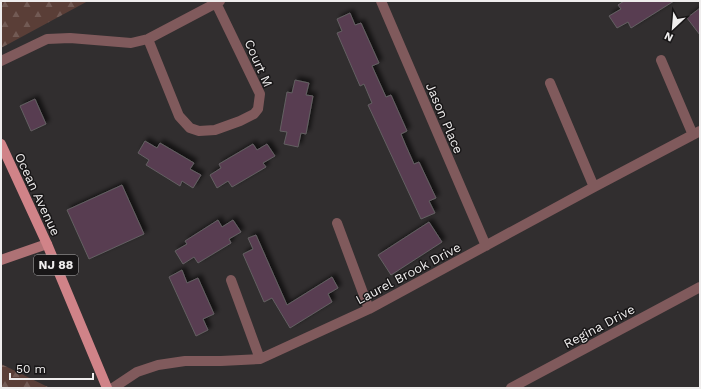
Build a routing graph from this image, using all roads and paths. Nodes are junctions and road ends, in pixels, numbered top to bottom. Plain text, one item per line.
1 (380, 1) edge
2 (218, 2) edge
3 (148, 39) junction
4 (661, 60) dead end
5 (1, 61) edge
6 (550, 83) dead end
7 (696, 133) edge
8 (1, 144) edge
9 (594, 187) junction
10 (337, 223) dead end
11 (47, 244) junction
12 (486, 246) junction
13 (1, 260) edge
14 (230, 280) dead end
15 (700, 287) edge
16 (369, 309) junction
17 (260, 359) junction
18 (107, 388) edge
19 (113, 388) edge
20 (511, 388) edge

1 - 12 street, Jason Place
2 - 3 street
2 - 3 street, Court M
3 - 5 street
4 - 7 street
6 - 9 street
7 - 9 street, Laurel Brook Drive
8 - 11 main road, Ocean Avenue / NJ 88
9 - 12 street, Laurel Brook Drive
10 - 16 street
11 - 13 street
11 - 18 main road, Ocean Avenue / NJ 88
12 - 16 street, Laurel Brook Drive
14 - 17 street
15 - 20 street, Regina Drive
16 - 17 street, Laurel Brook Drive
17 - 19 street, Laurel Brook Drive

